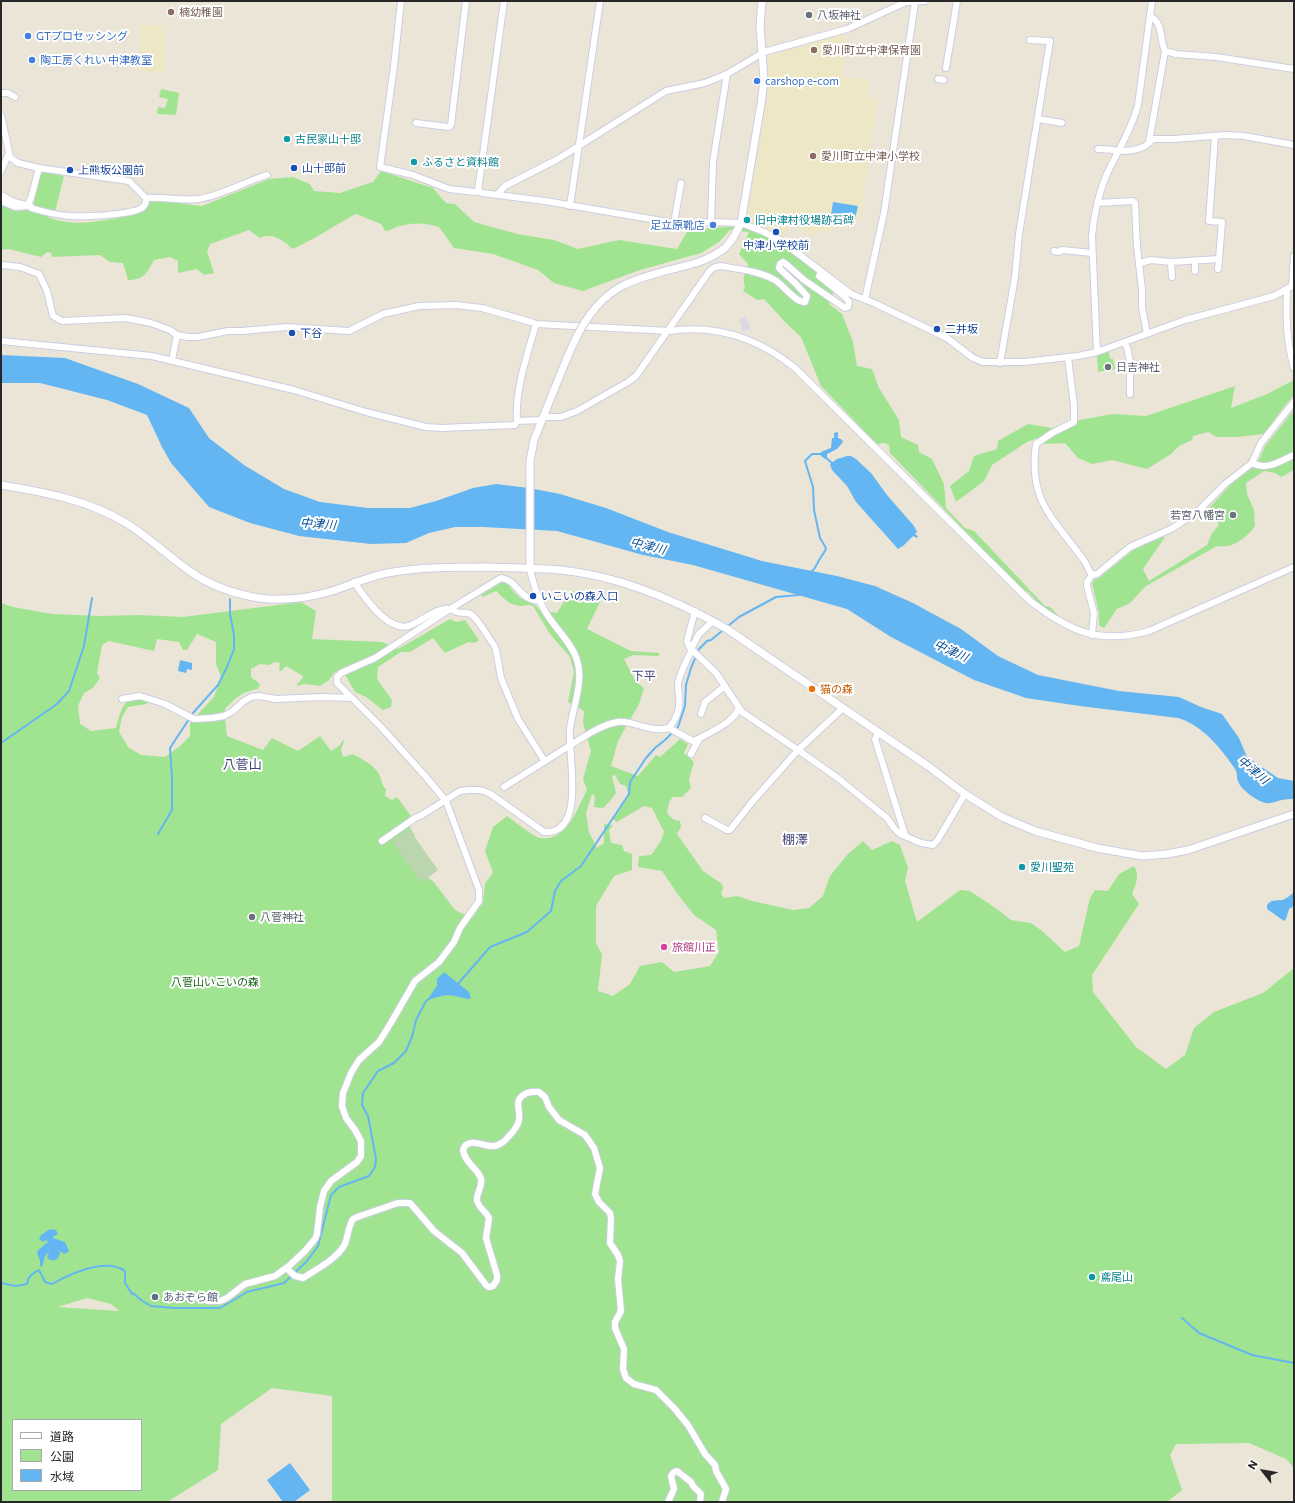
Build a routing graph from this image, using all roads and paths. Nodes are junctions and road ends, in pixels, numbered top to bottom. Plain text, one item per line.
1 (401, 1) edge
2 (466, 1) edge
3 (504, 1) edge
4 (600, 1) edge
5 (762, 1) edge
6 (925, 1) edge
7 (957, 1) edge
8 (1152, 1) edge
9 (912, 2) edge
10 (1150, 16) junction
11 (1030, 40) dead end
12 (1165, 51) junction
13 (762, 55) junction
14 (946, 68) dead end
15 (1294, 69) edge
16 (727, 74) junction
17 (1, 93) edge
18 (15, 97) dead end
19 (1, 115) edge
20 (1038, 120) junction
21 (416, 123) dead end
22 (1062, 123) dead end
23 (1215, 136) junction
24 (1149, 142) junction
25 (1294, 145) edge
26 (580, 146) junction
27 (1098, 150) dead end
28 (1119, 151) junction
29 (9, 153) junction
30 (39, 168) junction
31 (1, 170) edge
32 (267, 175) dead end
33 (679, 186) dead end
34 (478, 191) junction
35 (1, 195) edge
36 (497, 195) junction
37 (146, 198) junction
38 (1, 201) edge
39 (1097, 203) junction
40 (28, 204) junction
41 (570, 206) junction
42 (711, 222) junction
43 (674, 223) junction
44 (740, 223) junction
45 (1054, 251) dead end
46 (1092, 253) junction
47 (1294, 256) edge
48 (1219, 259) junction
49 (1195, 261) junction
50 (1171, 262) junction
51 (1140, 263) junction
52 (1, 265) edge
53 (1218, 269) dead end
54 (821, 271) junction
55 (1195, 271) dead end
56 (1172, 277) dead end
57 (1291, 287) edge
58 (865, 299) junction
59 (536, 324) junction
60 (669, 330) junction
61 (1147, 334) junction
62 (176, 335) junction
63 (1, 341) edge
64 (1124, 342) junction
65 (1097, 352) junction
66 (1068, 358) junction
67 (172, 360) junction
68 (1000, 363) junction
69 (1294, 368) edge
70 (1130, 394) dead end
71 (1294, 402) edge
72 (541, 420) junction
73 (517, 421) junction
74 (1294, 455) edge
75 (1252, 463) junction
76 (1, 485) edge
77 (1294, 567) edge
78 (530, 569) junction
79 (1092, 575) junction
80 (354, 582) junction
81 (539, 601) junction
82 (450, 609) junction
83 (695, 611) junction
84 (713, 621) junction
85 (1092, 634) junction
86 (692, 650) junction
87 (724, 686) junction
88 (352, 698) junction
89 (122, 699) dead end
90 (739, 708) junction
91 (843, 708) junction
92 (701, 714) dead end
93 (673, 731) junction
94 (879, 732) junction
95 (698, 739) junction
96 (569, 746) junction
97 (798, 750) junction
98 (691, 754) dead end
99 (544, 760) junction
100 (504, 787) dead end
101 (966, 794) junction
102 (446, 801) junction
103 (1294, 814) edge
104 (705, 818) dead end
105 (905, 835) junction
106 (382, 841) dead end
107 (288, 1270) junction
108 (194, 1296) dead end
109 (668, 1502) edge
110 (700, 1502) edge
111 (722, 1502) edge

1 - 34 street
2 - 21 street
3 - 34 street
4 - 26 street
5 - 13 street
6 - 9 street
7 - 14 street
8 - 10 street
9 - 13 street
9 - 58 street
10 - 12 street
10 - 28 street
11 - 20 street
12 - 15 street
12 - 24 street
13 - 16 street
13 - 44 street
16 - 26 street
16 - 42 street
17 - 18 street
19 - 29 street
20 - 22 street
20 - 68 street
23 - 24 street
23 - 25 street
23 - 48 street
24 - 28 street
26 - 36 street
26 - 41 street
27 - 28 street
28 - 39 street
29 - 30 street
29 - 31 street
30 - 37 street
30 - 40 street
32 - 37 street
33 - 43 street
34 - 36 street
35 - 40 street
36 - 41 street
37 - 40 street
38 - 40 street
39 - 46 street
39 - 51 street
41 - 43 street
42 - 43 street
42 - 44 street
44 - 54 street
44 - 72 street, bridge
45 - 46 street
46 - 65 street
47 - 57 street
48 - 49 street
48 - 53 street
49 - 50 street
49 - 55 street
50 - 51 street
50 - 56 street
51 - 61 street
52 - 62 street
54 - 58 street
54 - 60 street
57 - 61 street
57 - 69 street
58 - 68 street
59 - 60 street
59 - 62 street
59 - 73 street
60 - 72 street
60 - 85 street
61 - 64 street
62 - 67 street
63 - 67 street
64 - 65 street
64 - 70 street
65 - 66 street
66 - 68 street
66 - 79 street
67 - 73 street
71 - 75 street
72 - 73 street
72 - 78 street
74 - 75 street
75 - 79 street
76 - 80 street
77 - 85 street
78 - 80 street
78 - 81 street
78 - 83 street
79 - 85 street
80 - 82 street
81 - 82 street
81 - 96 street
82 - 88 street
82 - 99 street
83 - 84 street
83 - 86 street
84 - 86 street
84 - 91 street
86 - 87 street
86 - 93 street
87 - 90 street
87 - 92 street
88 - 89 street
88 - 102 street
90 - 95 street
90 - 97 street
91 - 94 street
91 - 97 street
93 - 95 street
93 - 96 street
94 - 101 street
94 - 105 street
95 - 98 street
96 - 99 street
96 - 102 street
97 - 104 street
97 - 105 street
99 - 100 street
101 - 103 street
101 - 105 street
102 - 106 street
102 - 107 street
107 - 108 street
107 - 111 street
109 - 110 street

